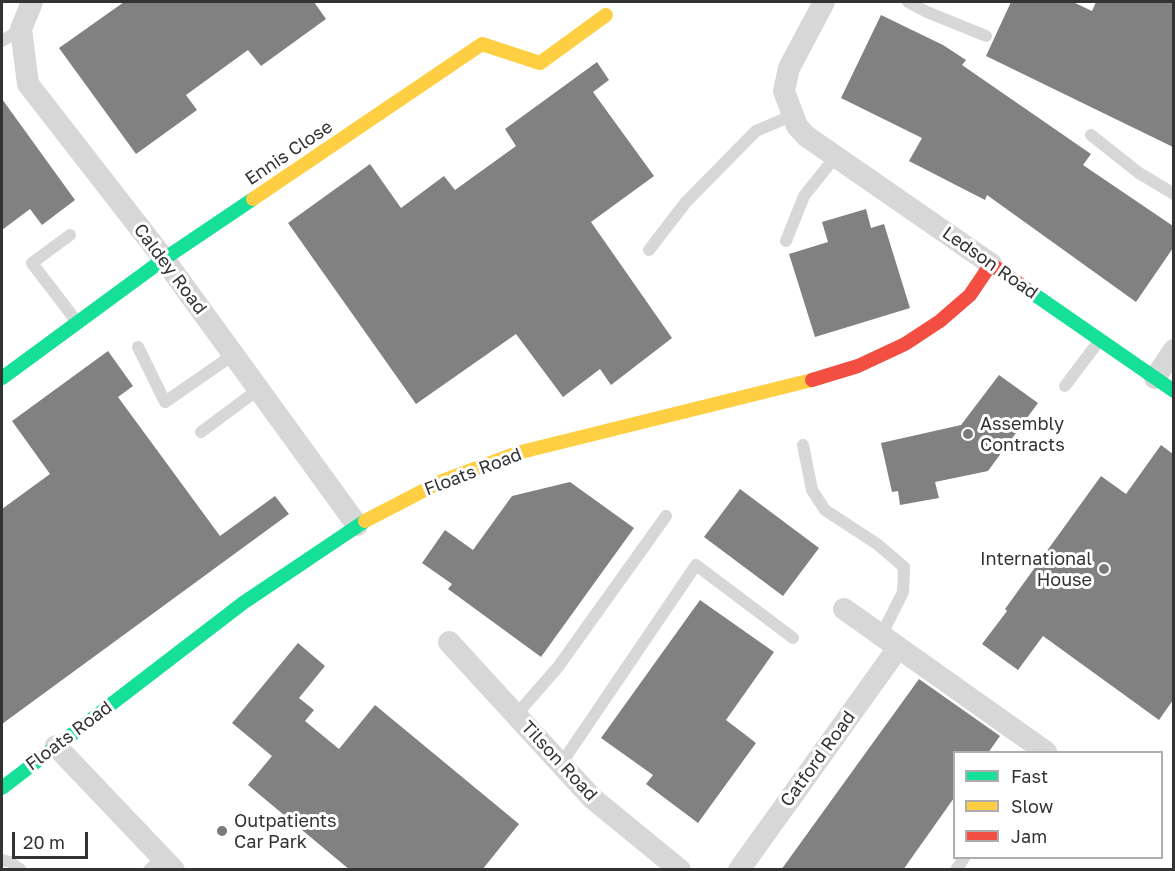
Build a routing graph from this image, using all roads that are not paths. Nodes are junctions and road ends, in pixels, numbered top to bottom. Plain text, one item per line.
1 (32, 2) edge
2 (824, 2) edge
3 (908, 2) edge
4 (606, 15) dead end
5 (21, 29) junction
6 (986, 36) dead end
7 (2, 41) edge
8 (791, 116) junction
9 (1091, 135) dead end
10 (836, 156) junction
11 (1173, 194) edge
12 (70, 235) dead end
13 (786, 240) dead end
14 (649, 250) dead end
15 (165, 260) junction
16 (991, 264) junction
17 (77, 323) junction
18 (1100, 340) junction
19 (138, 347) dead end
20 (1173, 350) edge
21 (233, 355) junction
22 (2, 378) edge
23 (1164, 384) edge
24 (1065, 387) dead end
25 (259, 389) junction
26 (201, 432) dead end
27 (803, 445) dead end
28 (666, 516) dead end
29 (357, 525) junction
30 (844, 609) dead end
31 (793, 638) dead end
32 (449, 642) dead end
33 (890, 642) junction
34 (516, 715) junction
35 (56, 746) junction
36 (1041, 751) edge
37 (561, 764) junction
38 (2, 788) edge
39 (2, 860) edge
40 (162, 865) edge
41 (21, 870) edge
42 (680, 870) edge
43 (739, 870) edge

1 - 5 street, Caldey Road
2 - 8 street
3 - 6 lane
4 - 15 street, Ennis Close
5 - 7 lane
5 - 15 street, Caldey Road
8 - 10 street, Ledson Road
8 - 14 lane
9 - 11 lane
10 - 13 lane
10 - 16 street, Ledson Road
12 - 17 lane
15 - 17 street, Ennis Close
15 - 21 street, Caldey Road
16 - 18 street, Ledson Road
16 - 29 street, Floats Road
17 - 22 street, Ennis Close
18 - 23 street, Ledson Road
18 - 24 lane
19 - 21 lane
20 - 23 street
21 - 25 street, Caldey Road
25 - 26 lane
25 - 29 street, Caldey Road
27 - 33 lane
28 - 34 lane
29 - 35 street, Floats Road
30 - 33 street
31 - 37 lane
32 - 34 street, Tilson Road
33 - 36 street
33 - 43 street, Catford Road
34 - 37 street, Tilson Road
35 - 38 street, Floats Road
35 - 40 street
37 - 42 street, Tilson Road
39 - 41 lane

